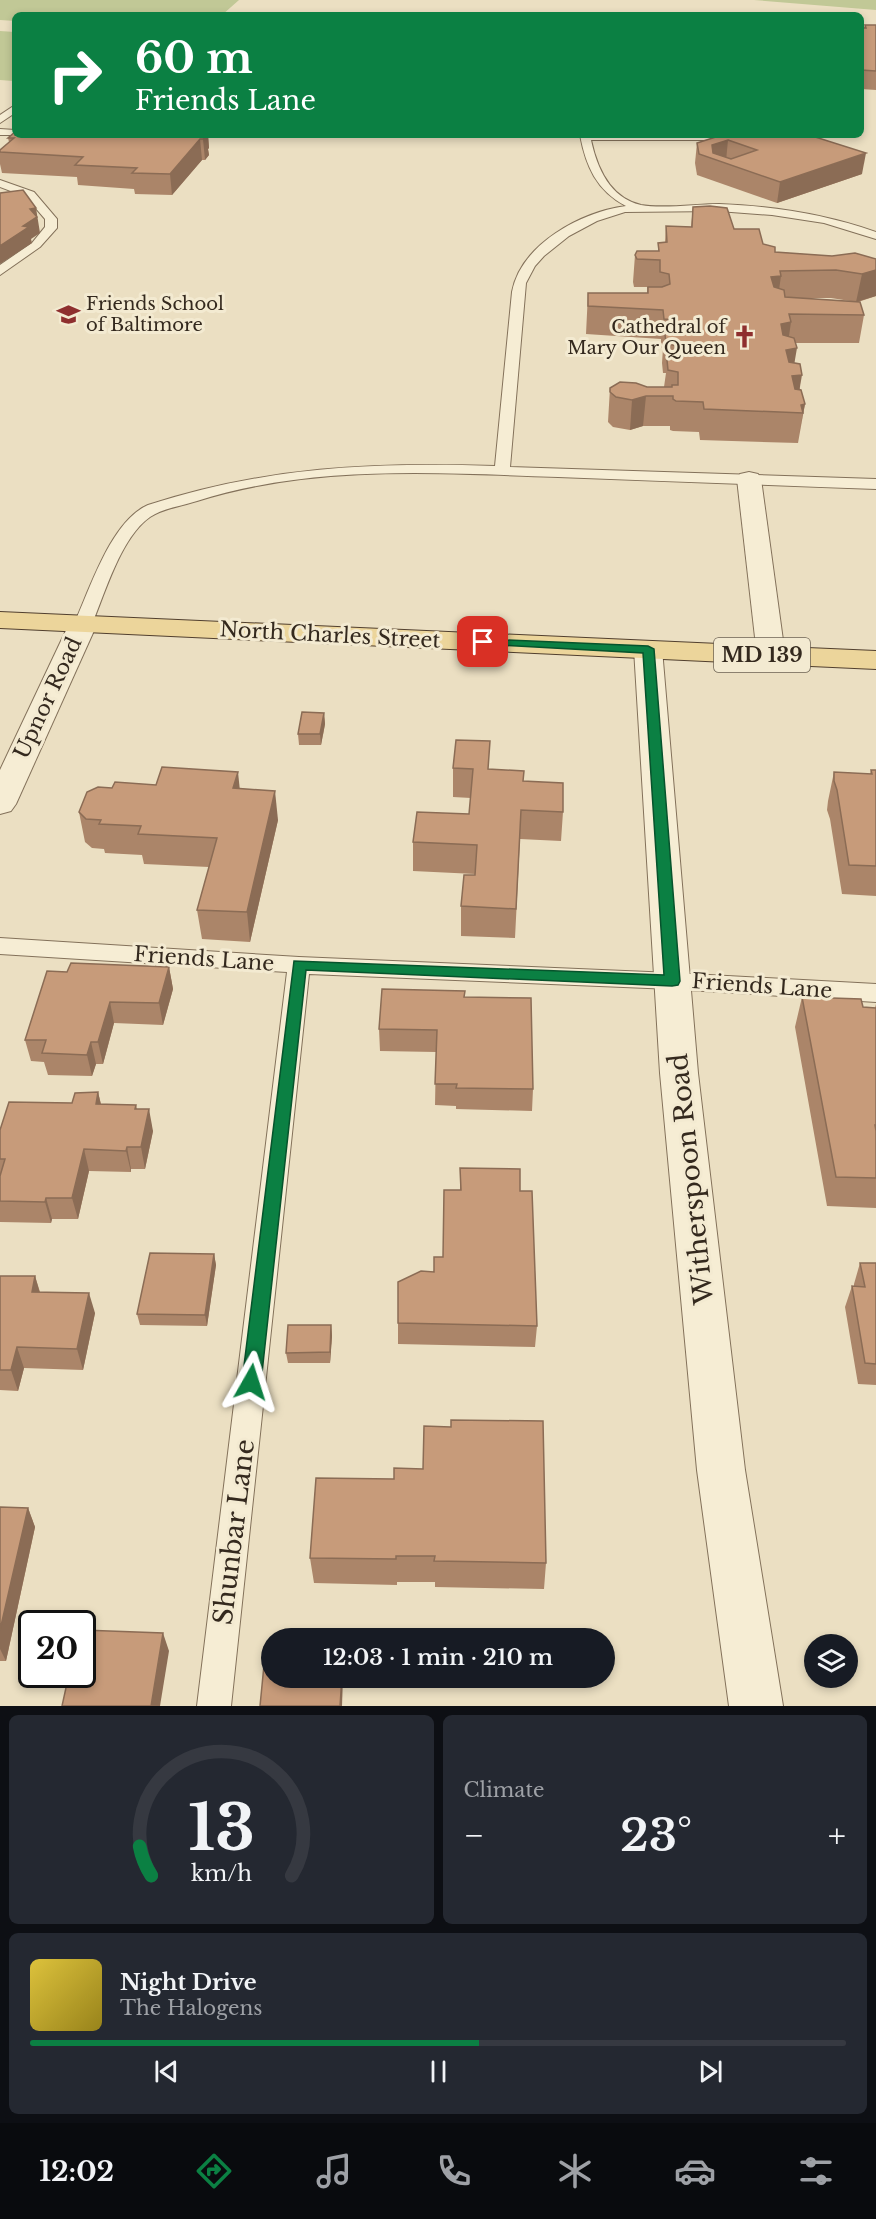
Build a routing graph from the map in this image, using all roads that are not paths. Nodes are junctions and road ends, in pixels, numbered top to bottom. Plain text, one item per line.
1 (12, 110) edge
2 (0, 120) edge
3 (586, 138) edge
4 (0, 183) edge
5 (30, 194) junction
6 (0, 198) edge
7 (640, 208) junction
8 (876, 236) edge
9 (0, 271) edge
10 (502, 470) junction
11 (749, 479) junction
12 (876, 484) edge
13 (0, 620) edge
14 (82, 624) junction
15 (648, 649) junction
16 (771, 655) junction
17 (876, 660) edge
18 (0, 804) edge
19 (0, 946) edge
20 (299, 965) junction
21 (672, 981) junction
22 (876, 993) edge
23 (214, 1706) edge
24 (756, 1706) edge

1 - 2 lane
3 - 7 lane
4 - 5 lane
5 - 6 lane
5 - 9 lane
7 - 8 lane
7 - 10 lane
10 - 11 lane
10 - 14 lane
11 - 12 lane
11 - 16 street
13 - 14 main road, North Charles Street
14 - 15 main road, North Charles Street
14 - 18 street, Upnor Road
15 - 16 main road, North Charles Street / MD 139
15 - 21 street, Witherspoon Road
16 - 17 main road, North Charles Street / MD 139
19 - 20 lane, Friends Lane
20 - 21 lane, Friends Lane
20 - 23 lane, Shunbar Lane
21 - 22 lane, Friends Lane
21 - 24 street, Witherspoon Road

